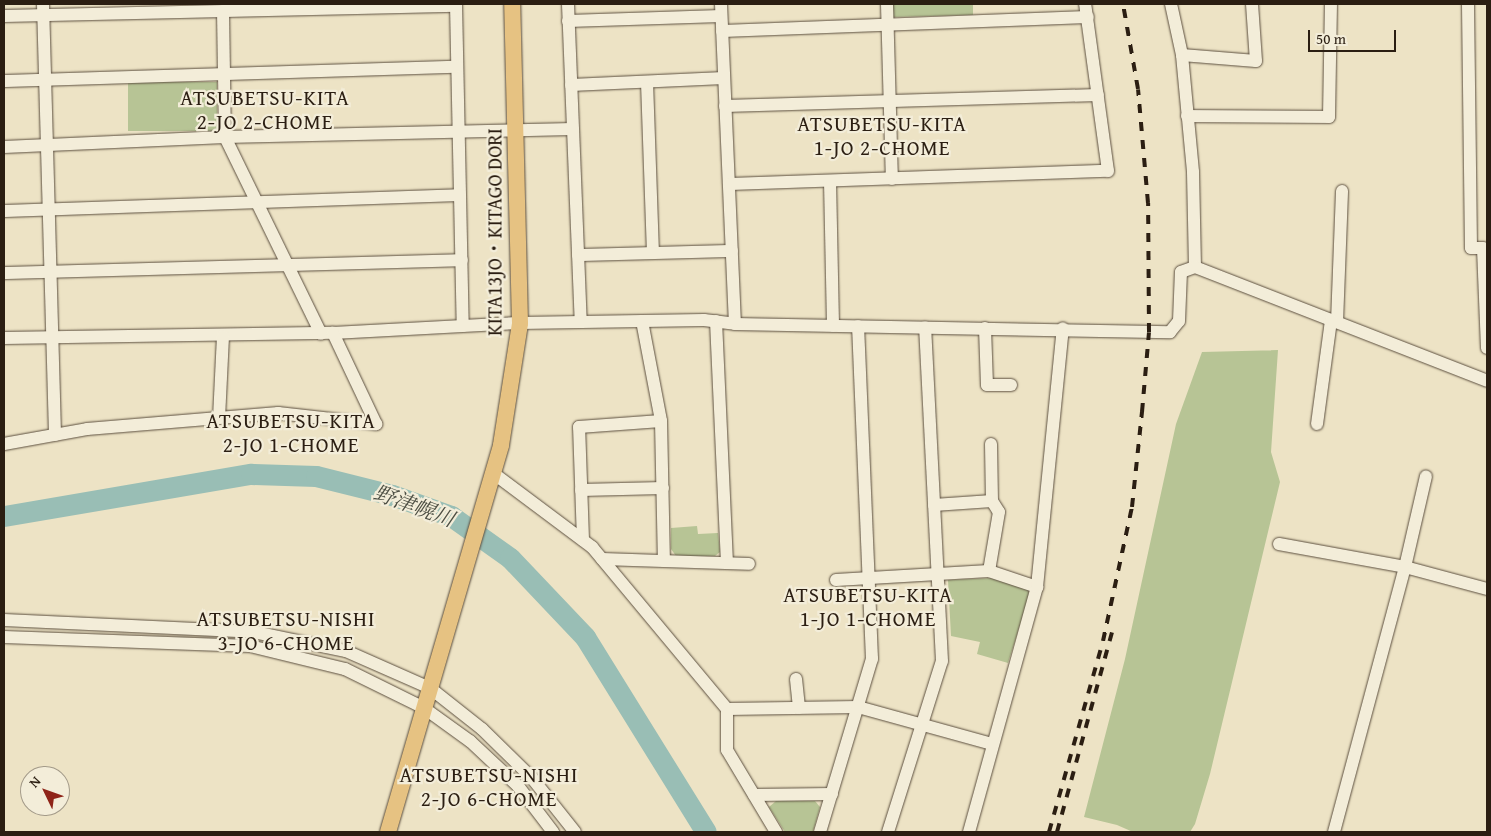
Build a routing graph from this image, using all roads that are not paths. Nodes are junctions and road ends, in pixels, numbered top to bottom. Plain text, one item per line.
1 (512, 4) edge
2 (568, 4) edge
3 (887, 4) edge
4 (1085, 4) edge
5 (1171, 4) edge
6 (1252, 4) edge
7 (1331, 4) edge
8 (1468, 4) edge
9 (456, 5) edge
10 (44, 10) edge
11 (721, 10) edge
12 (223, 11) junction
13 (4, 16) edge
14 (1088, 17) junction
15 (568, 21) junction
16 (887, 25) junction
17 (722, 32) junction
18 (1182, 55) junction
19 (457, 67) junction
20 (222, 73) junction
21 (724, 78) junction
22 (44, 79) junction
23 (4, 81) edge
24 (647, 82) junction
25 (571, 85) junction
26 (1098, 94) junction
27 (890, 101) junction
28 (725, 106) junction
29 (1187, 116) junction
30 (573, 129) junction
31 (515, 132) junction
32 (459, 133) junction
33 (225, 137) junction
34 (47, 146) junction
35 (4, 147) edge
36 (892, 179) junction
37 (830, 181) junction
38 (729, 184) junction
39 (1342, 191) dead end
40 (460, 195) junction
41 (256, 202) junction
42 (49, 209) junction
43 (4, 211) edge
44 (732, 251) junction
45 (654, 253) junction
46 (578, 255) junction
47 (462, 260) junction
48 (1485, 262) edge
49 (289, 263) junction
50 (1196, 266) junction
51 (50, 272) junction
52 (4, 273) edge
53 (642, 320) junction
54 (1334, 321) junction
55 (581, 322) junction
56 (716, 322) junction
57 (520, 323) junction
58 (735, 324) junction
59 (463, 326) junction
60 (833, 326) junction
61 (858, 326) junction
62 (925, 327) junction
63 (985, 328) junction
64 (1063, 328) junction
65 (327, 334) junction
66 (223, 336) junction
67 (4, 338) edge
68 (53, 339) junction
69 (1487, 348) edge
70 (1487, 381) edge
71 (1012, 384) dead end
72 (219, 418) junction
73 (661, 421) junction
74 (1317, 424) dead end
75 (55, 435) junction
76 (4, 444) edge
77 (991, 444) dead end
78 (493, 473) junction
79 (1426, 476) dead end
80 (663, 488) junction
81 (581, 490) junction
82 (992, 501) junction
83 (934, 504) junction
84 (583, 540) junction
85 (1279, 544) dead end
86 (602, 559) junction
87 (664, 561) junction
88 (727, 563) junction
89 (749, 564) dead end
90 (1405, 567) junction
91 (990, 572) junction
92 (937, 574) junction
93 (868, 578) junction
94 (836, 580) dead end
95 (1038, 587) junction
96 (1487, 589) edge
97 (4, 620) edge
98 (4, 637) edge
99 (796, 679) dead end
100 (430, 688) junction
101 (858, 707) junction
102 (424, 708) junction
103 (799, 708) junction
104 (727, 709) junction
105 (920, 724) junction
106 (992, 744) junction
107 (832, 794) junction
108 (754, 795) junction
109 (388, 832) edge
110 (553, 832) edge
111 (575, 832) edge
112 (776, 832) edge
113 (820, 832) edge
114 (888, 832) edge
115 (969, 832) edge
116 (1334, 832) edge

1 - 31 main road, KITA13JO・KITAGO DORI
2 - 15 street
3 - 16 street
4 - 14 street
5 - 18 street
6 - 18 street
7 - 29 street
8 - 48 street
9 - 12 street
9 - 19 street
10 - 12 street
10 - 13 street
10 - 22 street
11 - 15 street
11 - 17 street
12 - 20 street
14 - 16 street
14 - 26 street
15 - 25 street
16 - 17 street
16 - 27 street
17 - 21 street
18 - 29 street
19 - 20 street
19 - 32 street
20 - 22 street
20 - 33 street
21 - 24 street
21 - 28 street
22 - 23 street
22 - 34 street
24 - 25 street
24 - 45 street
25 - 30 street
26 - 27 street
26 - 36 street
27 - 28 street
27 - 36 street
28 - 38 street
29 - 50 street
30 - 31 street
30 - 46 street
31 - 32 street
31 - 57 main road, KITA13JO・KITAGO DORI
32 - 33 street
32 - 40 street
33 - 34 street
33 - 41 street
34 - 35 street
34 - 42 street
36 - 37 street
37 - 38 street
37 - 60 street
38 - 44 street
39 - 54 street
40 - 41 street
40 - 47 street
41 - 42 street
41 - 49 street
42 - 43 street
42 - 51 street
44 - 45 street
44 - 58 street
45 - 46 street
46 - 55 street
47 - 49 street
47 - 59 street
48 - 69 street
49 - 51 street
49 - 65 street
50 - 54 street
50 - 64 street
51 - 52 street
51 - 68 street
53 - 55 street
53 - 56 street
53 - 73 street
54 - 70 street
54 - 74 street
55 - 57 street
56 - 58 street
56 - 88 street
57 - 59 street
57 - 78 main road, KITA13JO・KITAGO DORI
58 - 60 street
59 - 65 street
60 - 61 street
61 - 62 street
61 - 93 street
62 - 63 street
62 - 83 street
63 - 64 street
63 - 71 street
64 - 95 street
65 - 66 street
65 - 72 street
66 - 68 street
66 - 72 street
67 - 68 street
68 - 75 street
72 - 75 street
73 - 80 street
73 - 81 street
75 - 76 street
77 - 82 street
78 - 84 street
78 - 100 main road, KITA13JO・KITAGO DORI
79 - 90 street
80 - 81 street
80 - 87 street
81 - 84 street
82 - 83 street
82 - 91 street
83 - 92 street
84 - 86 street
85 - 90 street
86 - 87 street
86 - 104 street
87 - 88 street
88 - 89 street
90 - 96 street
90 - 116 street
91 - 92 street
91 - 95 street
92 - 93 street
92 - 105 street
93 - 94 street
93 - 101 street
95 - 106 street
97 - 100 street
98 - 102 street
99 - 103 street
100 - 102 main road, KITA13JO・KITAGO DORI
100 - 111 street
101 - 103 street
101 - 105 street
101 - 107 street
102 - 109 main road, KITA13JO・KITAGO DORI
102 - 110 street
103 - 104 street
104 - 108 street
105 - 106 street
105 - 114 street
106 - 115 street
107 - 108 street
107 - 113 street
108 - 112 street

